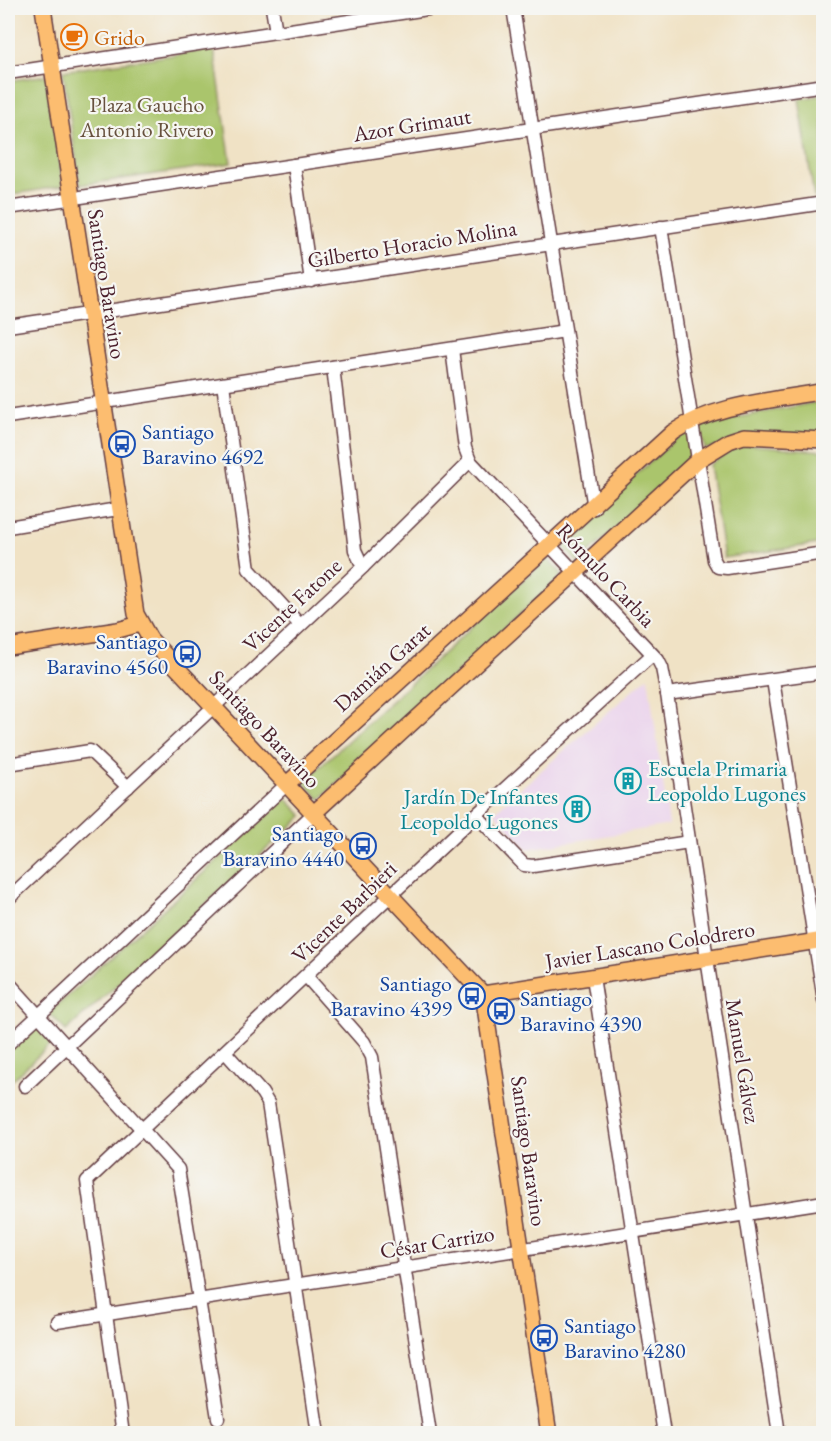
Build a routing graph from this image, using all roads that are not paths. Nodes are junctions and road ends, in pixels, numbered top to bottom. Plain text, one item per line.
1 (43, 8) edge
2 (272, 8) edge
3 (434, 8) edge
4 (513, 8) edge
5 (386, 11) edge
6 (276, 32) junction
7 (52, 66) junction
8 (8, 73) edge
9 (824, 85) edge
10 (533, 129) junction
11 (294, 165) junction
12 (71, 199) junction
13 (824, 203) edge
14 (8, 208) edge
15 (661, 227) junction
16 (551, 244) junction
17 (311, 281) junction
18 (89, 314) junction
19 (8, 326) edge
20 (565, 331) junction
21 (452, 349) junction
22 (333, 367) junction
23 (223, 384) junction
24 (824, 391) edge
25 (102, 402) junction
26 (8, 417) edge
27 (692, 420) junction
28 (824, 440) edge
29 (698, 460) junction
30 (470, 461) junction
31 (594, 508) junction
32 (118, 509) junction
33 (8, 527) edge
34 (550, 545) junction
35 (824, 553) edge
36 (363, 567) junction
37 (576, 574) junction
38 (140, 624) junction
39 (300, 625) junction
40 (8, 647) edge
41 (652, 655) junction
42 (824, 672) edge
43 (773, 680) junction
44 (667, 694) junction
45 (214, 707) junction
46 (8, 764) edge
47 (287, 784) junction
48 (128, 787) junction
49 (314, 813) junction
50 (476, 815) junction
51 (689, 842) junction
52 (390, 896) junction
53 (8, 899) edge
54 (819, 941) edge
55 (706, 959) junction
56 (307, 977) junction
57 (593, 977) junction
58 (8, 982) edge
59 (483, 994) junction
60 (824, 1000) edge
61 (38, 1015) junction
62 (8, 1044) edge
63 (67, 1045) junction
64 (226, 1053) junction
65 (25, 1086) dead end
66 (141, 1128) junction
67 (824, 1202) edge
68 (745, 1214) junction
69 (632, 1231) junction
70 (521, 1250) junction
71 (404, 1268) junction
72 (294, 1285) junction
73 (200, 1299) junction
74 (106, 1315) junction
75 (57, 1322) dead end
76 (218, 1418) dead end
77 (123, 1434) edge
78 (318, 1434) edge
79 (430, 1434) edge
80 (549, 1434) edge
81 (664, 1434) edge
82 (779, 1434) edge

1 - 7 main road, Santiago Baravino
2 - 6 street
3 - 5 street
4 - 10 street
5 - 6 street
6 - 7 street
7 - 8 street
7 - 12 main road, Santiago Baravino
9 - 10 street, Azor Grimaut
10 - 11 street, Azor Grimaut
10 - 16 street
11 - 12 street, Azor Grimaut
11 - 17 street
12 - 14 street, Azor Grimaut
12 - 18 main road, Santiago Baravino
13 - 15 street, Gilberto Horacio Molina
15 - 16 street, Gilberto Horacio Molina
15 - 27 street
16 - 17 street, Gilberto Horacio Molina
16 - 20 street
17 - 18 street, Gilberto Horacio Molina
18 - 19 street, Gilberto Horacio Molina
18 - 25 main road, Santiago Baravino
20 - 21 street
20 - 31 street
21 - 22 street
21 - 30 street, Rómulo Carbia
22 - 23 street
22 - 36 street
23 - 25 street
23 - 39 street
24 - 27 main road, Damián Garat
25 - 26 street
25 - 32 main road, Santiago Baravino
27 - 29 street
27 - 31 main road, Damián Garat
28 - 29 main road
29 - 35 street
29 - 37 main road
30 - 34 street, Rómulo Carbia
30 - 36 street, Vicente Fatone
31 - 34 main road, Damián Garat
32 - 33 street
32 - 38 main road, Santiago Baravino
34 - 37 street, Rómulo Carbia
34 - 47 main road, Damián Garat
36 - 39 street, Vicente Fatone
37 - 41 street, Rómulo Carbia
37 - 49 main road
38 - 40 main road
38 - 45 main road, Santiago Baravino
39 - 45 street, Vicente Fatone
41 - 44 street, Rómulo Carbia
41 - 50 street, Vicente Barbieri
42 - 43 street
43 - 44 street
43 - 54 street
44 - 51 street, Manuel Gálvez
45 - 47 main road, Santiago Baravino
45 - 48 street, Vicente Fatone
46 - 48 street
47 - 49 main road, Santiago Baravino
47 - 61 street, Damián Garat
48 - 53 street, Vicente Fatone
49 - 52 main road, Santiago Baravino
49 - 63 street
50 - 51 street
50 - 52 street, Vicente Barbieri
51 - 55 street, Manuel Gálvez
52 - 56 street, Vicente Barbieri
52 - 59 main road, Santiago Baravino
54 - 55 main road, Javier Lascano Colodrero
54 - 60 street
55 - 57 main road, Javier Lascano Colodrero
55 - 68 street, Manuel Gálvez
56 - 64 street, Vicente Barbieri
56 - 71 street
57 - 59 main road, Javier Lascano Colodrero
57 - 69 street
58 - 61 street
59 - 70 main road, Santiago Baravino
61 - 62 street, Damián Garat
61 - 63 street
63 - 65 street
63 - 66 street
64 - 66 street, Vicente Barbieri
64 - 72 street
66 - 73 street
66 - 74 street, Vicente Barbieri
67 - 68 street, César Carrizo
68 - 69 street, César Carrizo
68 - 82 street, Manuel Gálvez
69 - 70 street, César Carrizo
69 - 81 street
70 - 71 street, César Carrizo
70 - 80 main road, Santiago Baravino
71 - 72 street, César Carrizo
71 - 79 street
72 - 73 street, César Carrizo
72 - 78 street
73 - 74 street, César Carrizo
73 - 76 street
74 - 75 street, César Carrizo
74 - 77 street

